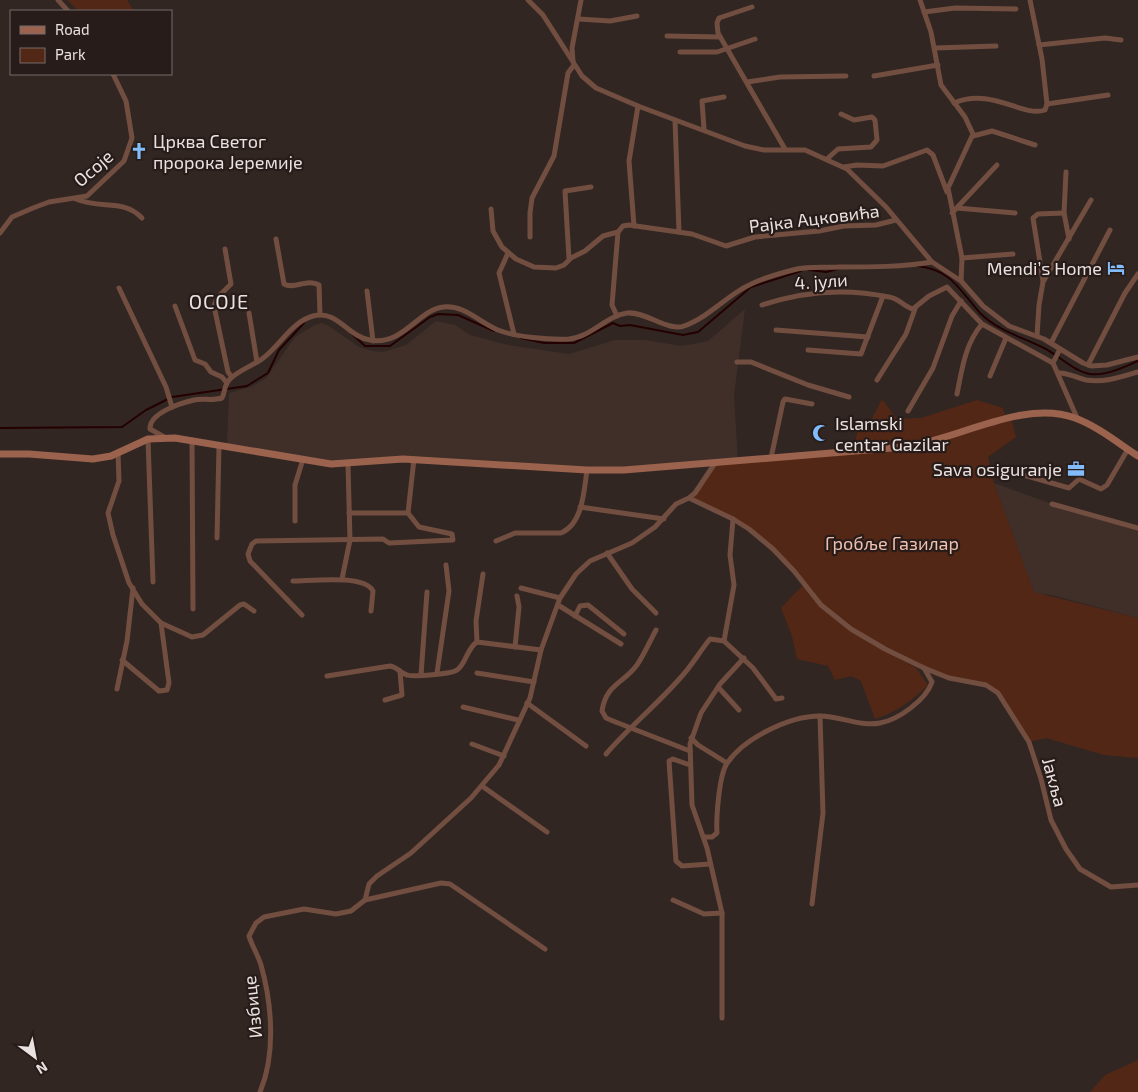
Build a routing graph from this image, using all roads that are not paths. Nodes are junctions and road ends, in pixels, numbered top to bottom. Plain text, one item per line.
1 (58, 0) edge
2 (528, 0) edge
3 (581, 0) edge
4 (920, 0) edge
5 (1031, 0) edge
6 (752, 7) dead end
7 (1016, 9) dead end
8 (67, 10) edge
9 (924, 12) junction
10 (636, 16) dead end
11 (579, 19) junction
12 (667, 36) dead end
13 (720, 37) junction
14 (756, 38) dead end
15 (1121, 40) dead end
16 (1039, 45) junction
17 (996, 46) dead end
18 (935, 48) junction
19 (727, 49) junction
20 (680, 52) dead end
21 (574, 64) junction
22 (938, 65) junction
23 (113, 75) edge
24 (846, 76) dead end
25 (874, 76) dead end
26 (747, 82) junction
27 (1108, 95) dead end
28 (724, 97) dead end
29 (954, 103) junction
30 (1048, 104) junction
31 (638, 106) junction
32 (840, 114) dead end
33 (675, 120) junction
34 (704, 129) junction
35 (973, 136) junction
36 (1035, 145) dead end
37 (785, 149) junction
38 (827, 159) junction
39 (997, 165) dead end
40 (844, 168) junction
41 (1066, 172) dead end
42 (591, 187) dead end
43 (948, 194) junction
44 (76, 199) junction
45 (1091, 200) dead end
46 (491, 209) dead end
47 (954, 210) junction
48 (1015, 213) dead end
49 (1064, 214) junction
50 (142, 218) dead end
51 (896, 220) junction
52 (634, 226) junction
53 (1110, 230) dead end
54 (0, 232) edge
55 (618, 232) junction
56 (679, 232) junction
57 (530, 237) dead end
58 (276, 239) dead end
59 (1069, 240) junction
60 (225, 249) dead end
61 (508, 253) junction
62 (1013, 254) dead end
63 (962, 258) junction
64 (569, 259) junction
65 (932, 262) junction
66 (1138, 274) edge
67 (961, 281) junction
68 (1043, 282) junction
69 (119, 288) dead end
70 (367, 291) dead end
71 (883, 296) junction
72 (961, 301) junction
73 (762, 305) dead end
74 (174, 306) dead end
75 (915, 309) junction
76 (249, 313) dead end
77 (320, 314) junction
78 (618, 316) junction
79 (982, 324) junction
80 (776, 330) dead end
81 (514, 334) junction
82 (868, 336) junction
83 (1037, 336) junction
84 (1006, 338) junction
85 (373, 341) junction
86 (1051, 343) junction
87 (808, 350) dead end
88 (1059, 351) junction
89 (1138, 357) edge
90 (257, 362) junction
91 (737, 362) dead end
92 (1054, 362) junction
93 (1088, 365) junction
94 (1138, 372) edge
95 (1059, 373) junction
96 (990, 376) dead end
97 (232, 377) junction
98 (877, 380) dead end
99 (226, 384) junction
100 (957, 394) dead end
101 (849, 397) dead end
102 (812, 404) dead end
103 (172, 407) junction
104 (908, 411) dead end
105 (1078, 420) junction
106 (166, 438) junction
107 (148, 439) junction
108 (192, 440) junction
109 (220, 445) junction
110 (1128, 450) junction
111 (118, 453) junction
112 (0, 454) edge
113 (1138, 456) edge
114 (771, 458) junction
115 (303, 459) junction
116 (414, 459) junction
117 (715, 463) junction
118 (348, 464) junction
119 (587, 470) junction
120 (1016, 473) dead end
121 (690, 498) junction
122 (1052, 504) dead end
123 (580, 508) junction
124 (349, 513) junction
125 (408, 513) junction
126 (664, 519) junction
127 (733, 519) junction
128 (294, 521) dead end
129 (1138, 528) edge
130 (217, 538) dead end
131 (350, 540) junction
132 (496, 541) dead end
133 (607, 553) junction
134 (446, 565) dead end
135 (483, 574) dead end
136 (342, 579) junction
137 (293, 581) dead end
138 (153, 582) dead end
139 (133, 588) junction
140 (520, 588) dead end
141 (428, 592) dead end
142 (517, 596) dead end
143 (560, 598) junction
144 (558, 605) junction
145 (193, 608) dead end
146 (254, 611) dead end
147 (372, 611) dead end
148 (656, 613) dead end
149 (302, 615) dead end
150 (575, 616) junction
151 (161, 623) junction
152 (656, 630) dead end
153 (624, 634) dead end
154 (724, 640) junction
155 (477, 642) junction
156 (621, 644) dead end
157 (515, 647) junction
158 (541, 650) junction
159 (744, 658) junction
160 (122, 660) junction
161 (924, 668) junction
162 (400, 670) junction
163 (477, 673) dead end
164 (437, 674) junction
165 (421, 675) junction
166 (327, 676) dead end
167 (534, 682) junction
168 (718, 687) junction
169 (117, 689) dead end
170 (782, 698) dead end
171 (385, 700) dead end
172 (527, 703) junction
173 (463, 707) dead end
174 (739, 710) dead end
175 (820, 716) junction
176 (518, 720) junction
177 (629, 727) junction
178 (691, 737) junction
179 (472, 744) dead end
180 (586, 746) dead end
181 (690, 751) junction
182 (606, 754) dead end
183 (504, 756) junction
184 (727, 763) junction
185 (690, 765) junction
186 (482, 786) junction
187 (547, 832) dead end
188 (704, 838) junction
189 (710, 864) junction
190 (1138, 885) edge
191 (365, 900) junction
192 (673, 900) dead end
193 (812, 904) dead end
194 (722, 913) junction
195 (545, 949) dead end
196 (722, 1018) dead end
197 (261, 1091) edge

1 - 8 street
2 - 21 street, Рајка Ацковића
3 - 11 street
4 - 9 street
5 - 16 street
6 - 13 street
7 - 9 street
9 - 18 street
10 - 11 street
11 - 21 street
12 - 13 street
13 - 19 street
14 - 19 street
15 - 16 street
16 - 30 street
17 - 18 street
18 - 22 street
19 - 20 street
19 - 26 street
21 - 31 street, Рајка Ацковића
21 - 57 street
22 - 25 street
22 - 29 street
23 - 44 street, Осоје
24 - 26 street
26 - 37 street
27 - 30 street
28 - 34 street
29 - 30 street
29 - 35 street
31 - 33 street, Рајка Ацковића
31 - 52 street
32 - 38 street
33 - 34 street, Рајка Ацковића
33 - 56 street
34 - 37 street, Рајка Ацковића
35 - 36 street
35 - 43 street
37 - 38 street, Рајка Ацковића
38 - 40 street, Рајка Ацковића
39 - 47 street
40 - 43 street
40 - 51 street, Рајка Ацковића
41 - 49 street
42 - 64 street
43 - 47 street
44 - 50 street
44 - 54 street, Осоје
45 - 59 street
46 - 61 street
47 - 48 street
47 - 63 street
49 - 59 street
49 - 68 street
51 - 56 street, Рајка Ацковића
51 - 65 street, Рајка Ацковића
52 - 55 street, Рајка Ацковића
52 - 56 street, Рајка Ацковића
53 - 86 street
55 - 64 street, Рајка Ацковића
55 - 78 street
58 - 77 street
59 - 68 street
60 - 97 street
61 - 64 street, Рајка Ацковића
61 - 81 street
62 - 63 street
63 - 67 street
65 - 67 street, Рајка Ацковића
65 - 78 street
66 - 93 street
67 - 83 street, Рајка Ацковића
68 - 83 street
69 - 103 street
70 - 85 street
71 - 73 street, 4. јули
71 - 75 street, 4. јули
71 - 82 street
72 - 75 street
72 - 79 street
72 - 104 street
74 - 99 street
75 - 98 street
76 - 90 street
77 - 85 street
77 - 90 street
78 - 81 street
79 - 84 street
79 - 100 street
80 - 82 street
81 - 85 street
82 - 87 street
83 - 86 street, Рајка Ацковића
84 - 92 street
84 - 96 street
86 - 88 street, Рајка Ацковића
88 - 92 street
88 - 93 street, Рајка Ацковића
89 - 93 street
90 - 97 street
91 - 101 street
92 - 95 street
94 - 95 street
95 - 105 street
97 - 99 street
99 - 103 street
102 - 114 street
103 - 106 street
105 - 110 main road
105 - 114 main road
106 - 107 main road
106 - 108 main road
107 - 111 main road
107 - 138 street
108 - 109 main road
108 - 145 street
109 - 115 main road
109 - 130 street
110 - 113 main road
110 - 120 street
111 - 112 main road
111 - 139 street
114 - 117 main road
115 - 118 main road
115 - 128 street
116 - 118 main road
116 - 119 main road
116 - 125 street
117 - 119 main road
117 - 121 street
118 - 124 street
119 - 123 street
121 - 126 street
121 - 127 street, Јакља
122 - 129 street
123 - 126 street
123 - 132 street
124 - 125 street
124 - 131 street
125 - 131 street
126 - 133 street
127 - 154 street
127 - 161 street, Јакља
131 - 136 street
131 - 149 street
133 - 143 street
133 - 148 street
134 - 164 street
135 - 155 street
136 - 137 street
136 - 147 street
139 - 151 street
139 - 160 street
140 - 143 street
141 - 165 street
142 - 157 street
143 - 144 street
144 - 150 street
144 - 158 street
146 - 151 street
150 - 153 street
150 - 156 street
151 - 160 street
152 - 177 street
154 - 159 street
154 - 177 street
155 - 157 street
155 - 164 street
157 - 158 street
158 - 167 street
159 - 168 street
159 - 170 street
160 - 169 street
161 - 175 street
161 - 190 street, Јакља
162 - 165 street
162 - 166 street
162 - 171 street
163 - 167 street
164 - 165 street
167 - 172 street
168 - 174 street
168 - 178 street
172 - 176 street
172 - 180 street
173 - 176 street
175 - 184 street
175 - 193 street
176 - 183 street
177 - 181 street
177 - 182 street
178 - 181 street
178 - 184 street
179 - 183 street
181 - 185 street
183 - 186 street
184 - 188 street
185 - 188 street
185 - 189 street
186 - 187 street
186 - 191 street
188 - 189 street
189 - 194 street
191 - 195 street
191 - 197 street, Избице
192 - 194 street
194 - 196 street

